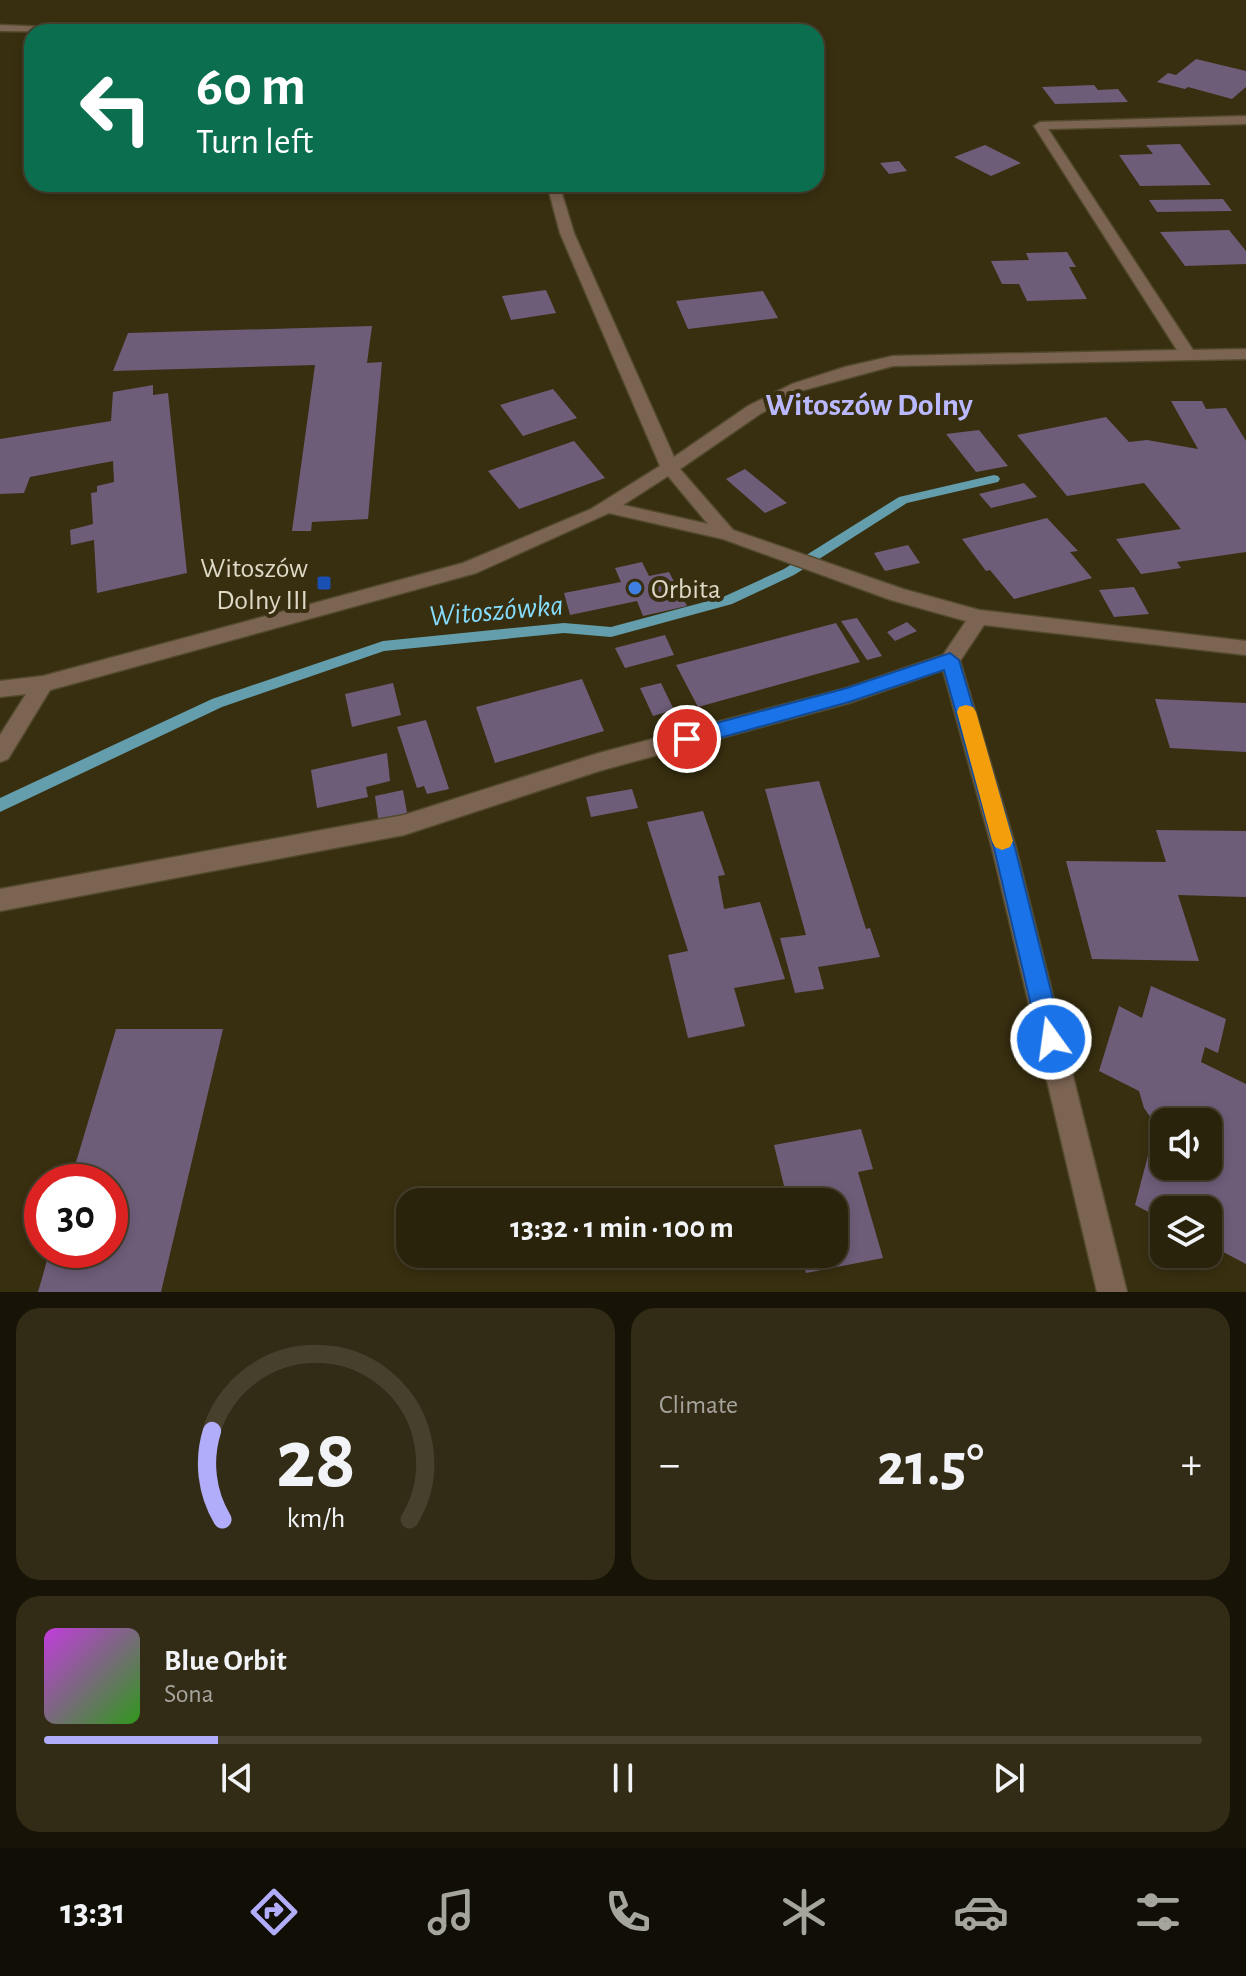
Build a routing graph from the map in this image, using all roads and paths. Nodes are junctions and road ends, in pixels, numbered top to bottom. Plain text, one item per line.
1 (0, 28) edge
2 (24, 29) edge
3 (1246, 120) edge
4 (555, 192) edge
5 (1246, 354) edge
6 (1188, 355) junction
7 (670, 468) junction
8 (607, 507) junction
9 (727, 534) junction
10 (979, 617) junction
11 (1246, 648) edge
12 (950, 660) junction
13 (43, 684) junction
14 (0, 689) edge
15 (0, 753) edge
16 (0, 900) edge
17 (1112, 1292) edge

1 - 2 street
3 - 6 street
4 - 7 street
5 - 6 street
6 - 7 street
7 - 8 street
7 - 9 street
8 - 9 street
8 - 13 street
9 - 10 street
10 - 11 street
10 - 12 street
12 - 16 street
12 - 17 street
13 - 14 street
13 - 15 street

